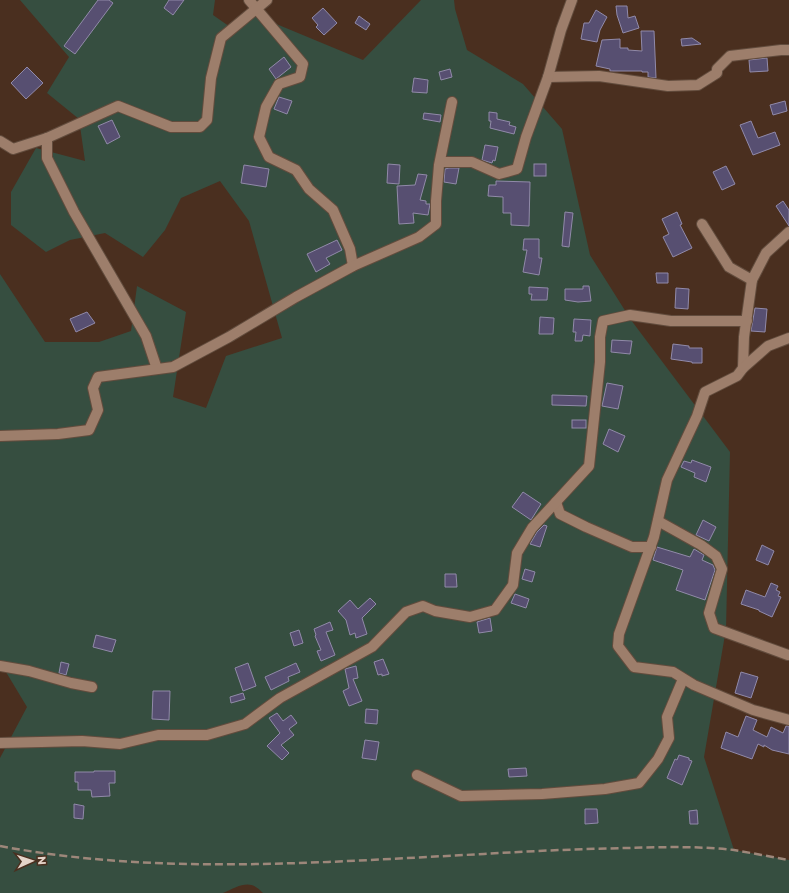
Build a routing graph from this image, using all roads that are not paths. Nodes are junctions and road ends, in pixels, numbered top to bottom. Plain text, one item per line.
1 (250, 0) edge
2 (267, 0) edge
3 (572, 0) edge
4 (258, 9) junction
5 (789, 50) edge
6 (548, 77) junction
7 (452, 102) dead end
8 (47, 138) junction
9 (0, 141) edge
10 (440, 162) junction
11 (702, 224) dead end
12 (789, 232) edge
13 (354, 266) junction
14 (752, 280) junction
15 (747, 321) junction
16 (789, 338) edge
17 (743, 368) junction
18 (157, 369) junction
19 (0, 436) edge
20 (556, 502) junction
21 (658, 521) junction
22 (651, 547) junction
23 (788, 655) dead end
24 (0, 666) edge
25 (683, 679) junction
26 (92, 687) dead end
27 (789, 720) edge
28 (0, 743) edge
29 (417, 775) dead end

1 - 4 street
2 - 4 street
3 - 6 street
4 - 8 street
4 - 13 street
5 - 6 street
6 - 10 street
7 - 10 street
8 - 9 street
8 - 18 street
10 - 13 street
11 - 14 street
12 - 14 street
13 - 18 street
14 - 15 street
15 - 17 street
15 - 20 street
16 - 17 street
17 - 21 street
18 - 19 street
20 - 22 street
20 - 28 street
21 - 22 street
21 - 23 street
22 - 25 street
24 - 26 street
25 - 27 street
25 - 29 street

